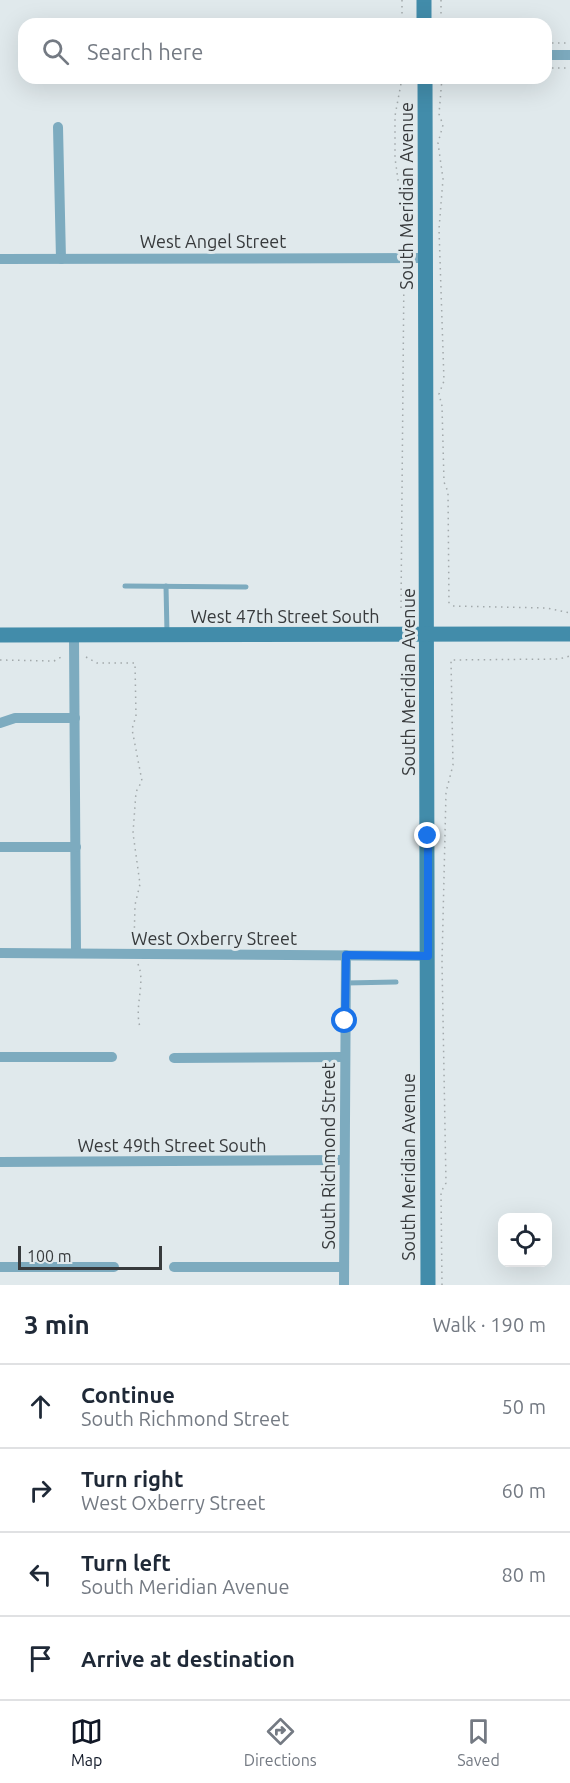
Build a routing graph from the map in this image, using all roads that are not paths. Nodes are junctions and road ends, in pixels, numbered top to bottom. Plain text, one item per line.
1 (424, 0) edge
2 (424, 18) edge
3 (552, 55) edge
4 (570, 55) edge
5 (425, 84) edge
6 (58, 127) dead end
7 (426, 258) junction
8 (0, 259) edge
9 (61, 259) junction
10 (125, 586) dead end
11 (166, 586) junction
12 (246, 586) dead end
13 (570, 634) edge
14 (0, 635) edge
15 (166, 635) junction
16 (74, 636) junction
17 (427, 636) junction
18 (75, 718) junction
19 (0, 723) edge
20 (0, 847) edge
21 (76, 847) junction
22 (76, 953) junction
23 (0, 954) edge
24 (346, 955) junction
25 (428, 956) junction
26 (396, 982) dead end
27 (346, 983) junction
28 (0, 1057) edge
29 (112, 1057) dead end
30 (344, 1057) junction
31 (174, 1058) dead end
32 (344, 1160) junction
33 (0, 1162) edge
34 (0, 1267) edge
35 (114, 1267) dead end
36 (174, 1267) dead end
37 (344, 1267) junction
38 (344, 1285) edge
39 (428, 1285) edge

1 - 2 main road
3 - 4 street
5 - 7 main road, South Meridian Avenue
6 - 9 street
7 - 9 street, West Angel Street
7 - 17 main road, South Meridian Avenue
8 - 9 street, West Angel Street
10 - 11 lane
11 - 12 lane
11 - 15 lane
13 - 17 main road, West 47th Street South
14 - 16 main road, West 47th Street South
15 - 16 main road, West 47th Street South
15 - 17 main road, West 47th Street South
16 - 18 street
17 - 25 main road, South Meridian Avenue
18 - 19 street
18 - 21 street
20 - 21 street
21 - 22 street
22 - 23 street, West Oxberry Street
22 - 24 street, West Oxberry Street
24 - 25 street, West Oxberry Street
24 - 27 street, South Richmond Street
25 - 39 main road, South Meridian Avenue
26 - 27 lane
27 - 30 street, South Richmond Street
28 - 29 street
30 - 31 street
30 - 32 street, South Richmond Street
32 - 33 street, West 49th Street South
32 - 37 street, South Richmond Street
34 - 35 street
36 - 37 street
37 - 38 street, South Richmond Street

